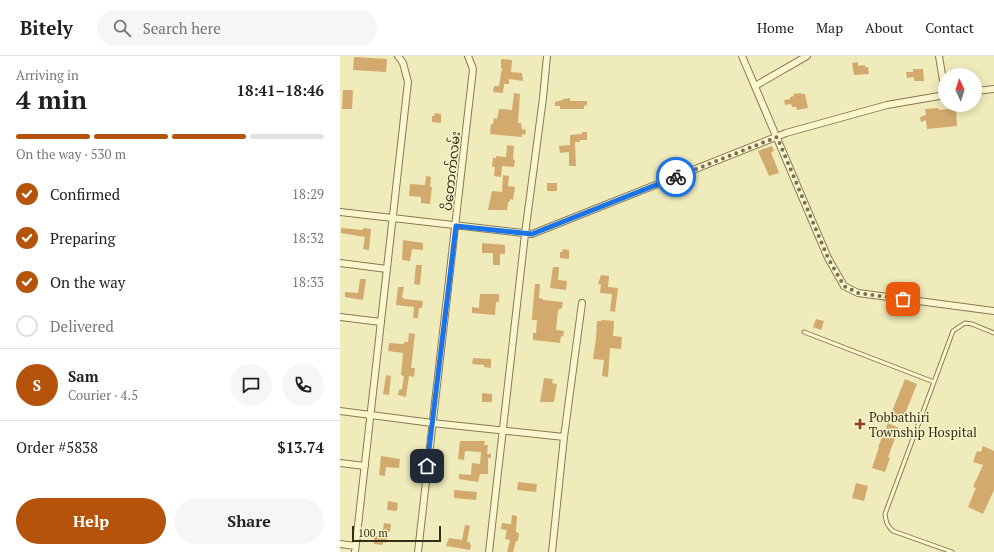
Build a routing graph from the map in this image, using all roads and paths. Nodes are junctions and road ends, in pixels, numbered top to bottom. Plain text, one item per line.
1 (398, 56) edge
2 (468, 56) edge
3 (547, 56) edge
4 (742, 56) edge
5 (807, 56) edge
6 (939, 56) edge
7 (941, 68) edge
8 (755, 86) junction
9 (994, 89) edge
10 (982, 90) edge
11 (938, 95) edge
12 (777, 137) junction
13 (340, 212) edge
14 (393, 218) junction
15 (456, 226) junction
16 (525, 234) junction
17 (340, 263) edge
18 (387, 269) junction
19 (582, 303) dead end
20 (994, 311) edge
21 (340, 317) edge
22 (381, 322) junction
23 (804, 332) dead end
24 (994, 333) edge
25 (934, 382) junction
26 (340, 411) edge
27 (370, 415) junction
28 (432, 423) junction
29 (503, 431) junction
30 (564, 437) junction
31 (340, 463) edge
32 (365, 466) junction
33 (340, 544) edge
34 (355, 549) edge
35 (418, 552) edge
36 (489, 552) edge
37 (552, 552) edge
38 (952, 552) edge

1 - 14 street
2 - 15 street, ပိတောက်လမ်း
3 - 16 street
4 - 8 street
5 - 8 street
6 - 7 street
8 - 12 street
9 - 10 street
11 - 12 street
12 - 16 street
12 - 20 street
13 - 14 street
14 - 15 street
14 - 18 street
15 - 16 street
15 - 28 street, ပိတောက်လမ်း
16 - 29 street
17 - 18 street
18 - 22 street
19 - 30 street
21 - 22 street
22 - 27 street
23 - 25 lane
24 - 25 lane
25 - 38 lane
26 - 27 street
27 - 28 street
27 - 32 street
28 - 29 street
28 - 35 street, ပိတောက်လမ်း
29 - 30 street
29 - 36 street
30 - 37 street
31 - 32 street
32 - 34 street
33 - 34 street

